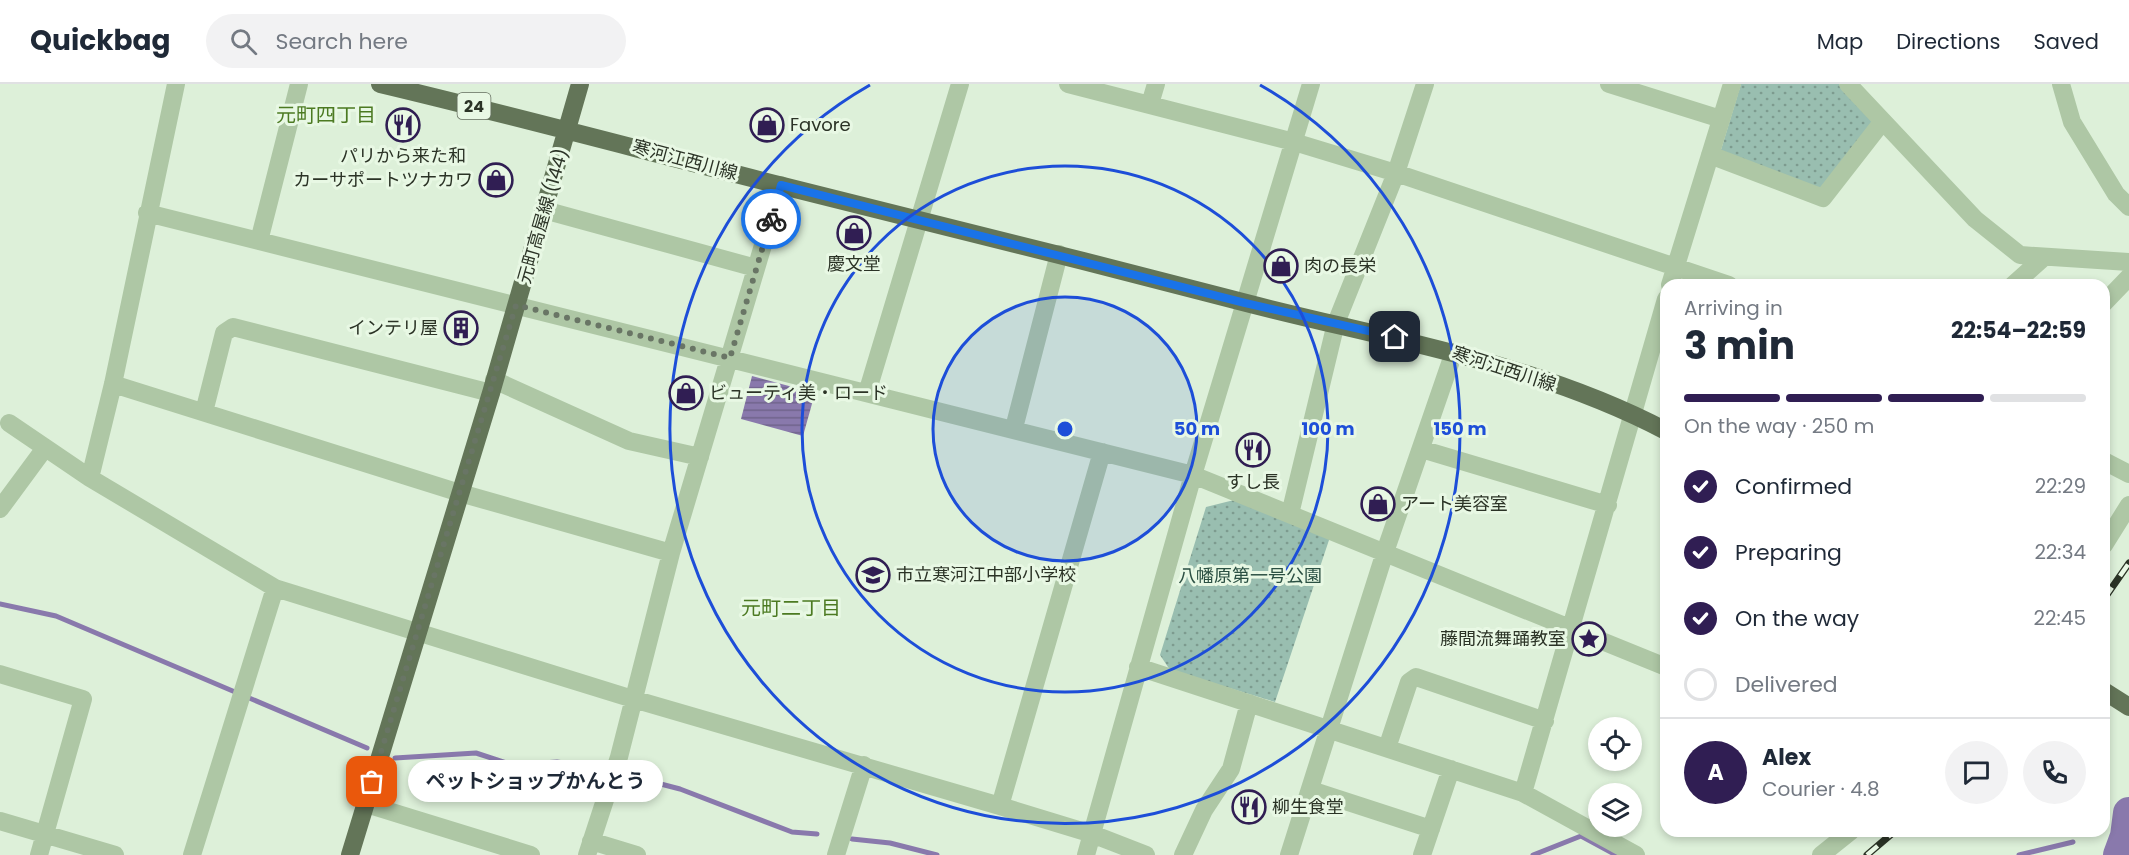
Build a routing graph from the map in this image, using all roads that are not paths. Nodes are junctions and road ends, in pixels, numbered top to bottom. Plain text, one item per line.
1 (176, 84) edge
2 (299, 84) edge
3 (380, 84) edge
4 (580, 84) edge
5 (960, 84) edge
6 (1068, 84) edge
7 (1156, 84) edge
8 (1311, 84) edge
9 (1425, 84) edge
10 (1609, 84) edge
11 (1732, 84) edge
12 (1848, 84) edge
13 (2061, 84) edge
14 (1150, 104) junction
15 (1721, 119) junction
16 (1883, 121) junction
17 (568, 129) junction
18 (1294, 142) junction
19 (1710, 155) junction
20 (1396, 173) junction
21 (781, 185) junction
22 (2129, 207) edge
23 (544, 210) junction
24 (147, 213) junction
25 (918, 219) junction
26 (259, 241) junction
27 (1059, 254) junction
28 (2043, 258) junction
29 (2129, 262) edge
30 (756, 268) junction
31 (1673, 276) edge
32 (2129, 277) edge
33 (1692, 279) edge
34 (2020, 279) edge
35 (2110, 297) edge
36 (1245, 303) junction
37 (516, 305) junction
38 (1660, 321) edge
39 (1336, 323) junction
40 (1454, 352) junction
41 (730, 358) junction
42 (113, 384) junction
43 (493, 386) junction
44 (867, 393) junction
45 (204, 412) junction
46 (1634, 414) junction
47 (9, 423) dead end
48 (1660, 423) edge
49 (1014, 428) junction
50 (1660, 428) edge
51 (1660, 434) edge
52 (45, 448) junction
53 (1421, 449) junction
54 (1102, 452) junction
55 (699, 458) junction
56 (2110, 464) edge
57 (2129, 474) edge
58 (1193, 475) junction
59 (90, 478) junction
60 (460, 493) junction
61 (1608, 505) junction
62 (2129, 505) edge
63 (0, 510) edge
64 (1290, 514) junction
65 (2110, 535) edge
66 (1385, 552) junction
67 (671, 553) junction
68 (276, 588) junction
69 (1573, 627) junction
70 (417, 633) junction
71 (1660, 664) edge
72 (1137, 667) junction
73 (0, 674) edge
74 (2110, 695) edge
75 (633, 699) junction
76 (1249, 703) junction
77 (2129, 707) edge
78 (1545, 721) junction
79 (1328, 729) junction
80 (1388, 748) junction
81 (864, 765) junction
82 (1451, 769) junction
83 (1311, 790) junction
84 (1523, 794) junction
85 (366, 804) junction
86 (1000, 806) junction
87 (0, 821) edge
88 (1431, 829) junction
89 (45, 834) junction
90 (1092, 834) junction
91 (1844, 837) edge
92 (589, 848) edge
93 (39, 855) edge
94 (115, 855) edge
95 (192, 855) edge
96 (350, 855) edge
97 (531, 855) edge
98 (637, 855) edge
99 (836, 855) edge
100 (1086, 855) edge
101 (1146, 855) edge
102 (1183, 855) edge
103 (1289, 855) edge
104 (1422, 855) edge
105 (1636, 855) edge
106 (1821, 855) edge

1 - 24 street
2 - 26 street
3 - 17 main road, 24
4 - 17 main road, 元町高屋線 (144)
5 - 25 street
6 - 14 street
7 - 14 street
8 - 18 street
9 - 20 street
10 - 15 street
11 - 15 street
12 - 16 street
13 - 22 street
14 - 18 street
15 - 19 street
16 - 19 street
16 - 28 street
17 - 21 main road, 寒河江西川線
17 - 23 main road, 元町高屋線 (144)
18 - 20 street
18 - 36 street
19 - 31 street
20 - 31 street
20 - 39 street
21 - 25 main road, 寒河江西川線
21 - 30 street
23 - 30 street
23 - 37 main road, 元町高屋線 (144)
24 - 26 street
24 - 42 street
25 - 27 main road, 寒河江西川線
25 - 44 street
26 - 37 street
27 - 36 main road, 寒河江西川線
27 - 49 street
28 - 29 street
28 - 34 street
30 - 41 street
31 - 33 street
32 - 35 street
36 - 39 main road, 寒河江西川線
36 - 58 street
37 - 41 street
37 - 43 main road, 元町高屋線 (144)
38 - 46 street
39 - 40 main road, 寒河江西川線
39 - 64 street
40 - 46 main road, 寒河江西川線
40 - 53 street
41 - 44 street
41 - 55 street
42 - 45 street
42 - 59 street
43 - 45 street
43 - 55 street
43 - 60 main road, 元町高屋線 (144)
44 - 49 street
45 - 60 street
46 - 48 street
46 - 50 main road, 寒河江西川線
46 - 51 street
46 - 61 street
47 - 52 street
49 - 54 street
52 - 59 street
52 - 63 street
53 - 61 street
53 - 66 street
54 - 58 street
54 - 86 street
55 - 67 street
56 - 57 street
58 - 64 street
58 - 72 street
59 - 68 street
60 - 67 street
60 - 70 main road, 元町高屋線 (144)
61 - 69 street
62 - 65 street
64 - 66 street
66 - 69 street
66 - 79 street
67 - 75 street
68 - 70 street
68 - 95 street
69 - 71 street
69 - 78 street
70 - 75 street
70 - 85 main road, 元町高屋線 (144)
72 - 76 street
72 - 90 street
73 - 89 street
74 - 77 main road
75 - 81 street
75 - 92 street
76 - 79 street
76 - 102 street
78 - 80 street
78 - 84 street
79 - 80 street
79 - 83 street
80 - 82 street
81 - 86 street
81 - 99 street
82 - 84 street
82 - 88 street
83 - 88 street
83 - 103 street
84 - 105 street
85 - 96 main road, 元町高屋線 (144)
85 - 97 street
86 - 90 street
87 - 89 street
88 - 104 street
89 - 93 street
89 - 94 street
90 - 100 street
90 - 101 street
91 - 106 street
92 - 98 street

